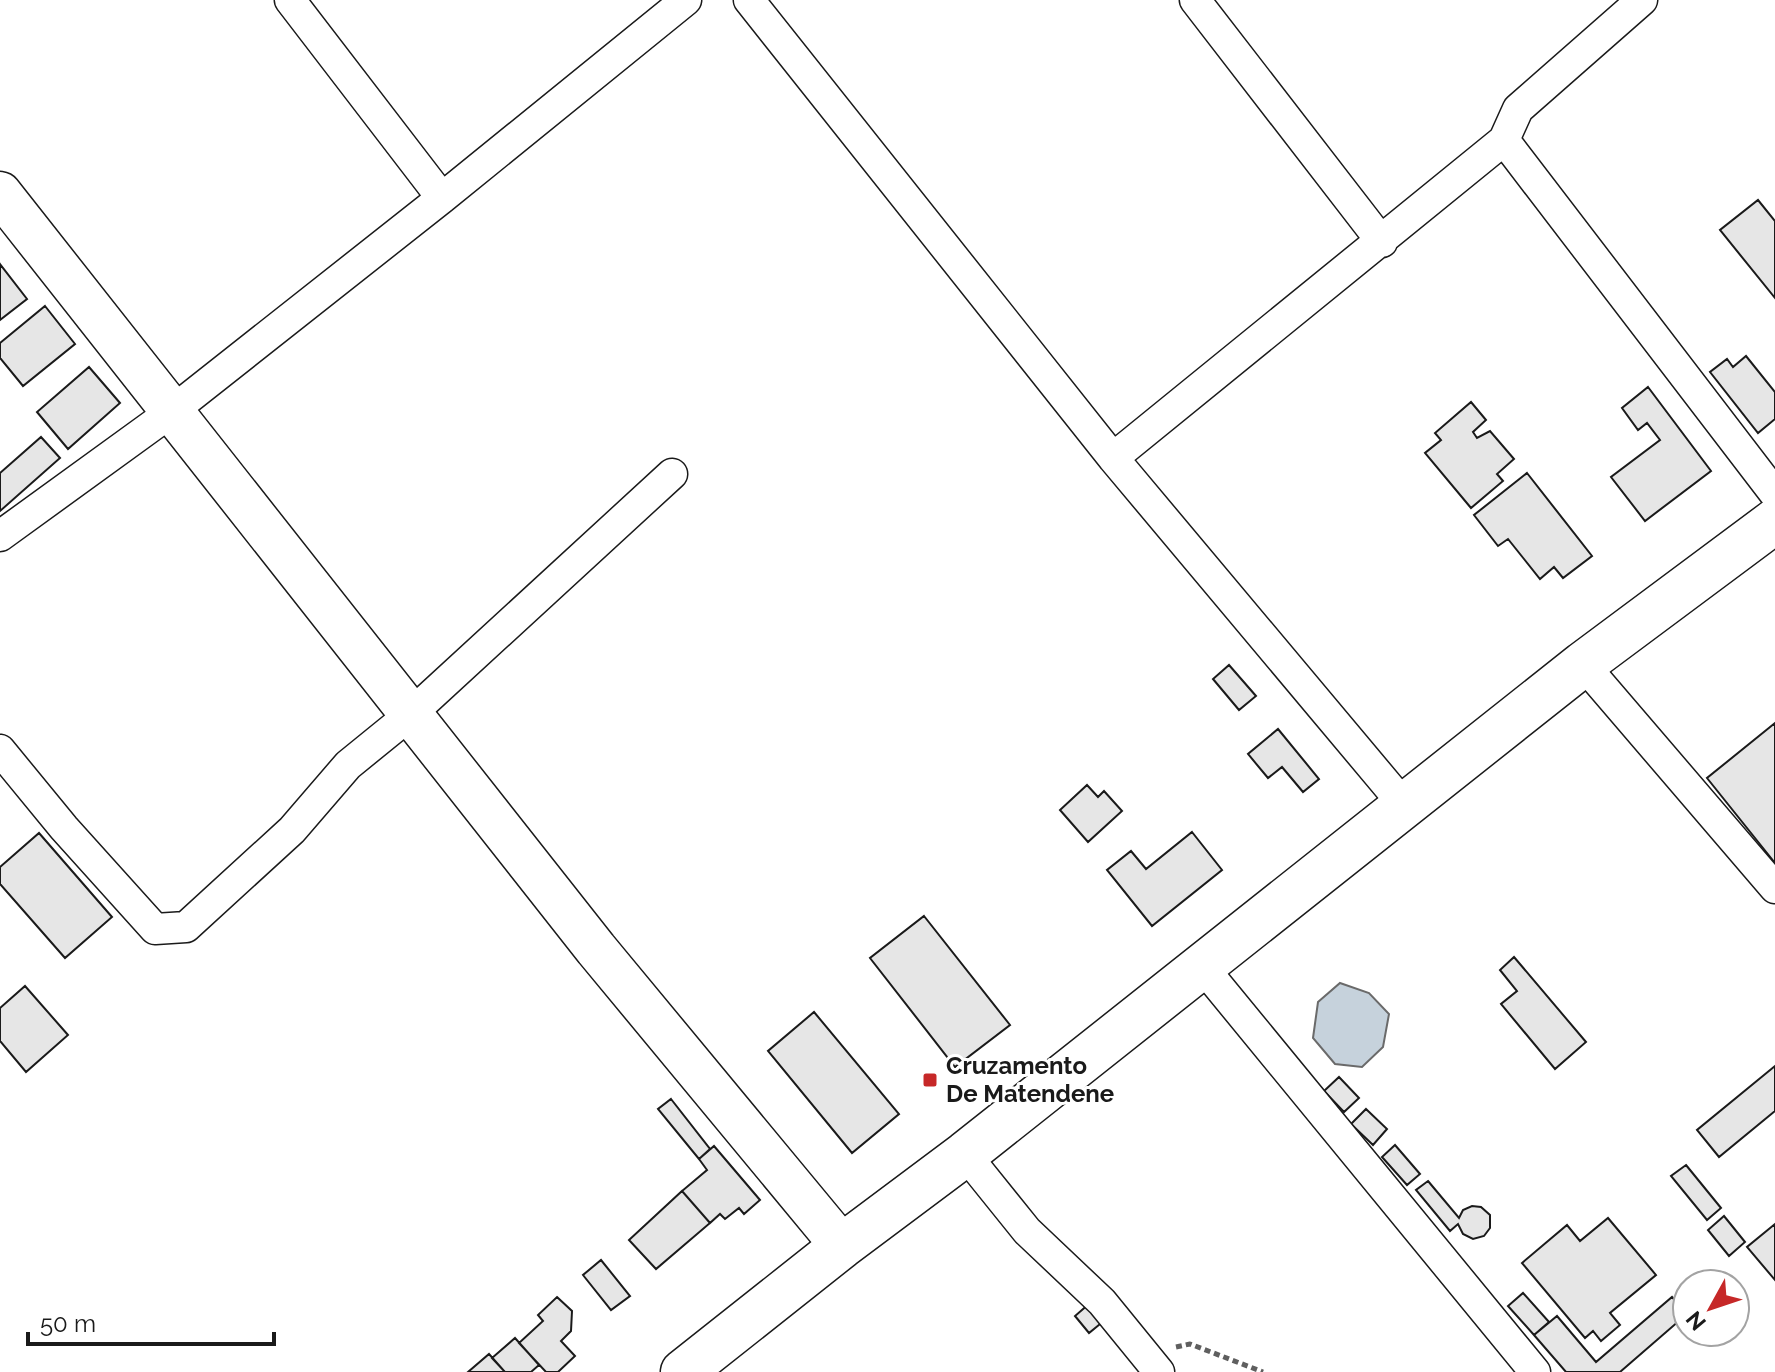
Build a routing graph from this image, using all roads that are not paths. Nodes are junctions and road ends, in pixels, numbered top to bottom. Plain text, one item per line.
1 (290, 0) edge
2 (686, 0) edge
3 (749, 0) edge
4 (1195, 0) edge
5 (1641, 0) edge
6 (1504, 140) junction
7 (0, 193) edge
8 (442, 198) junction
9 (1382, 242) junction
10 (171, 412) junction
11 (1113, 458) junction
12 (672, 474) dead end
13 (1775, 494) edge
14 (1775, 521) edge
15 (0, 536) edge
16 (1583, 664) junction
17 (412, 713) junction
18 (0, 750) edge
19 (1404, 805) junction
20 (1775, 888) edge
21 (1201, 965) junction
22 (965, 1154) junction
23 (842, 1246) junction
24 (1151, 1362) edge
25 (683, 1372) edge
26 (1535, 1372) edge

1 - 8 street
2 - 8 street
3 - 11 street
4 - 9 street
5 - 6 street
6 - 9 street
6 - 13 street
7 - 10 street
8 - 10 street
9 - 11 street
10 - 15 street
10 - 17 street
11 - 19 street
12 - 17 street
14 - 16 highway
16 - 19 highway
16 - 20 street
17 - 18 street
17 - 23 street
19 - 21 highway
21 - 22 highway
21 - 26 street
22 - 23 highway
22 - 24 street
23 - 25 highway

